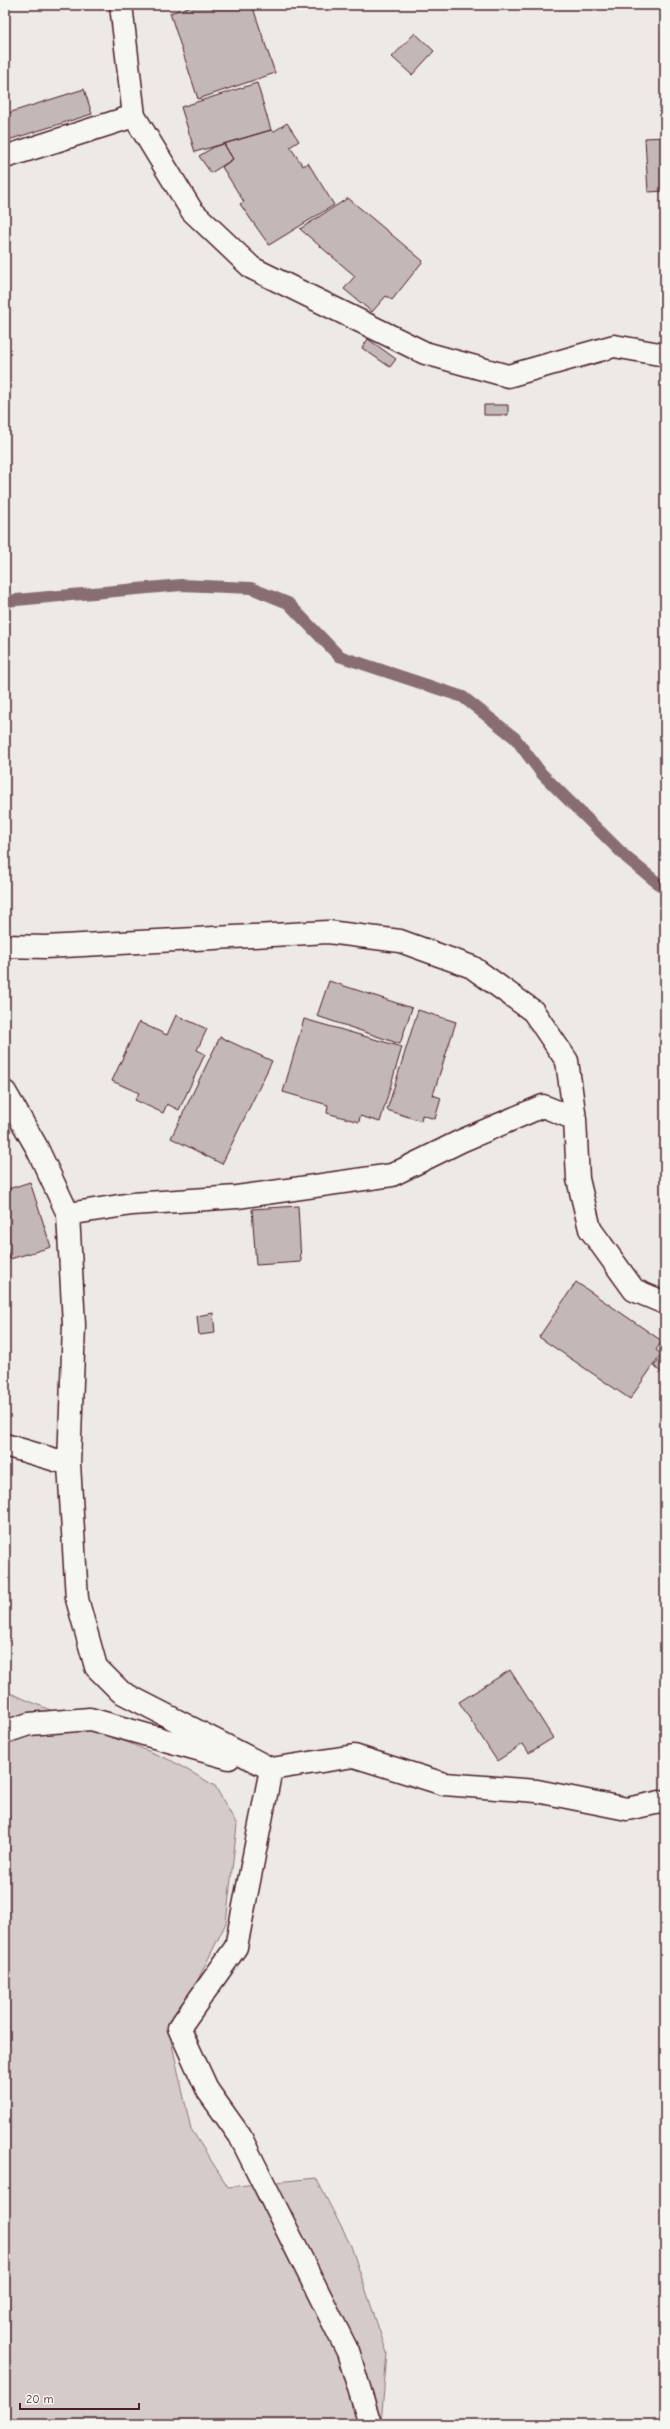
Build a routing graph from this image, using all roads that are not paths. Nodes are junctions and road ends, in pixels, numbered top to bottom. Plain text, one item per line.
1 (120, 5) edge
2 (134, 116) junction
3 (5, 157) edge
4 (665, 355) edge
5 (5, 946) edge
6 (5, 1092) edge
7 (575, 1119) junction
8 (68, 1214) junction
9 (665, 1303) edge
10 (5, 1445) edge
11 (69, 1464) junction
12 (5, 1732) edge
13 (236, 1752) junction
14 (271, 1769) junction
15 (665, 1801) edge
16 (370, 2424) edge

1 - 2 street
2 - 3 street
2 - 4 street
5 - 7 street
6 - 8 street
7 - 8 street
7 - 9 street
8 - 11 street
10 - 11 street
11 - 13 street
12 - 13 street
13 - 14 street
14 - 15 street
14 - 16 street

